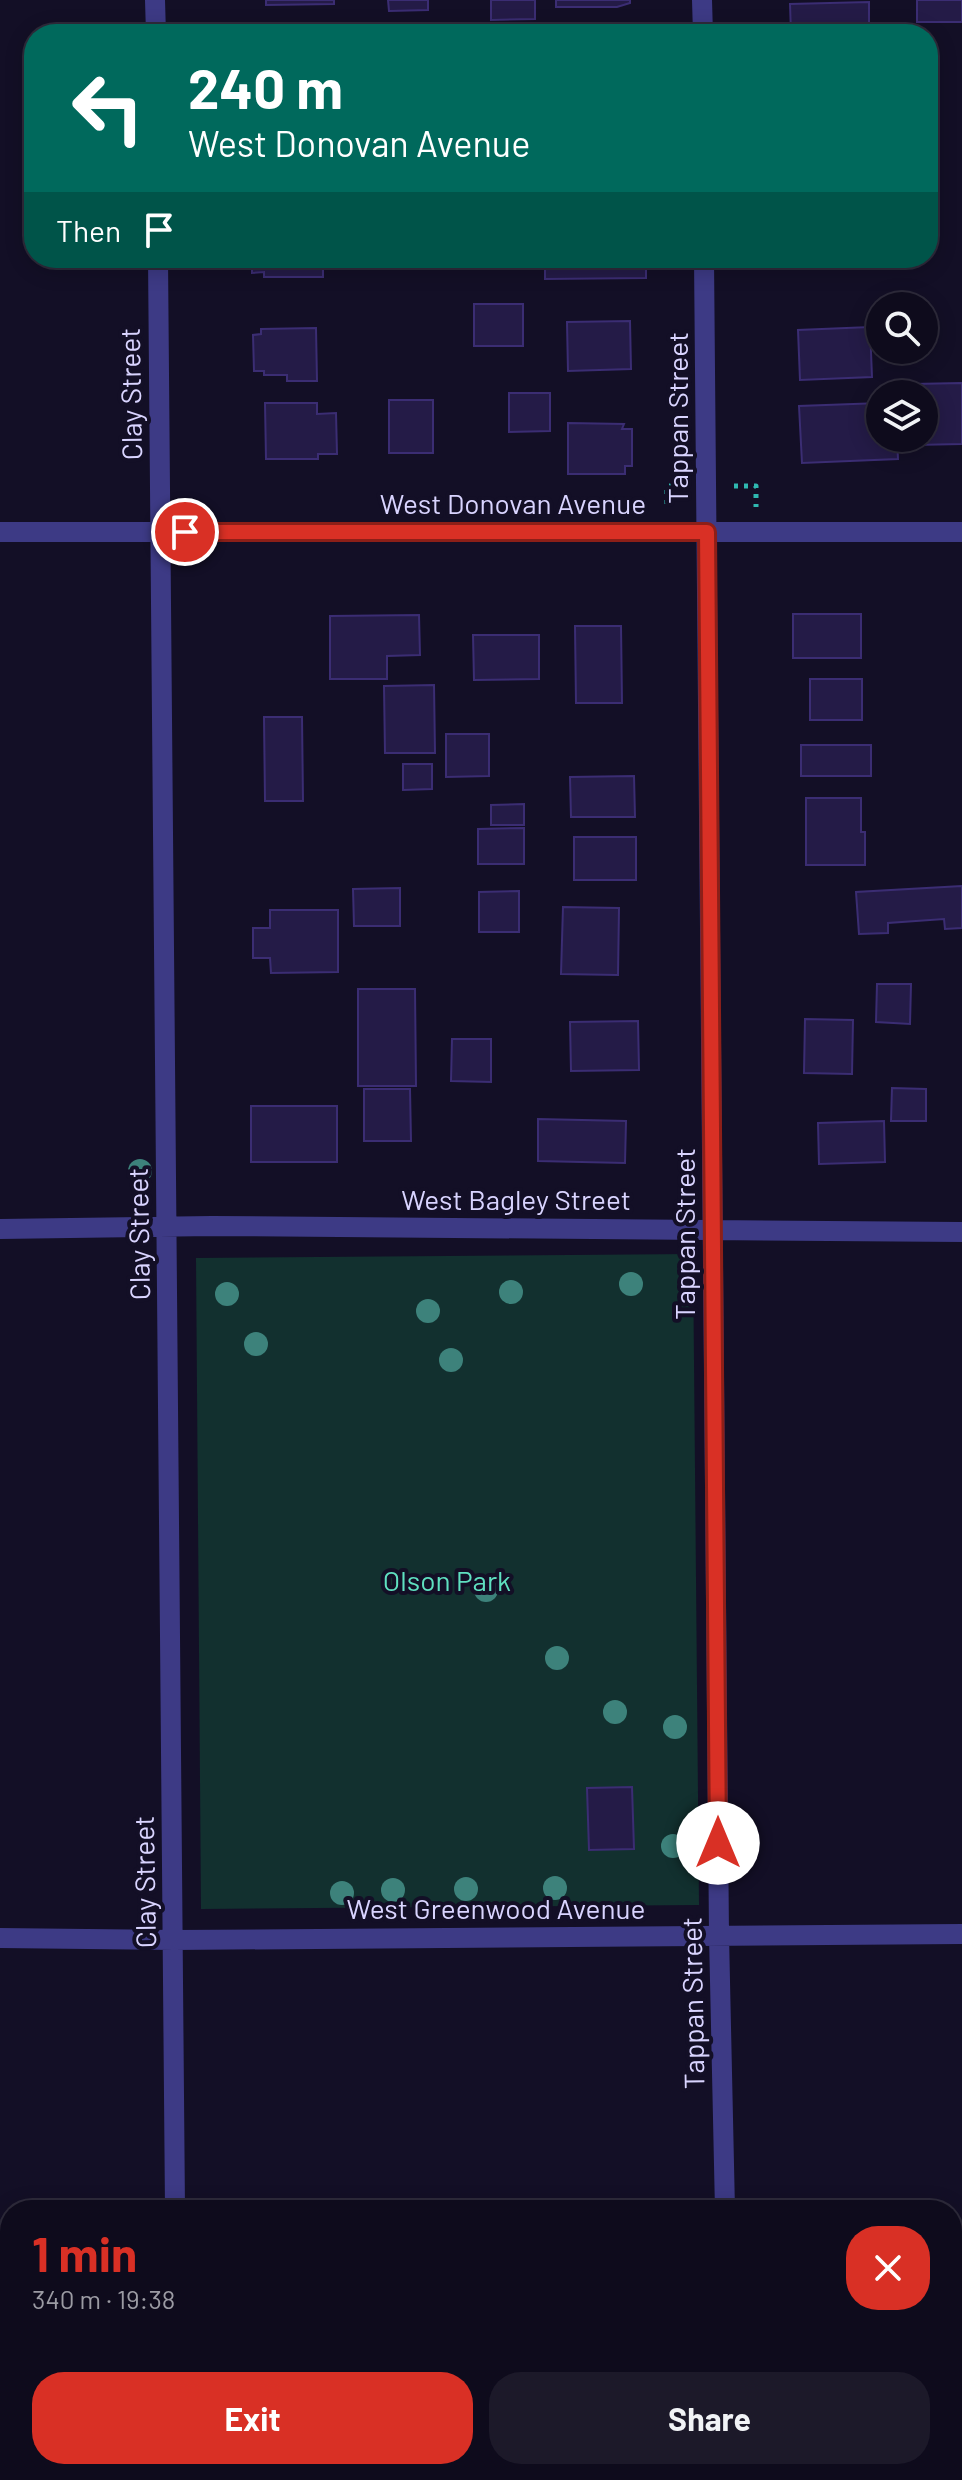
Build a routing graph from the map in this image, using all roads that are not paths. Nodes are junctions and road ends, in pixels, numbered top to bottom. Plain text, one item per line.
1 (155, 0) edge
2 (702, 0) edge
3 (156, 24) edge
4 (703, 24) edge
5 (158, 268) edge
6 (704, 268) edge
7 (0, 532) edge
8 (160, 532) junction
9 (707, 532) junction
10 (962, 532) edge
11 (167, 1226) junction
12 (0, 1229) edge
13 (713, 1229) junction
14 (962, 1232) edge
15 (962, 1934) edge
16 (719, 1935) junction
17 (0, 1938) edge
18 (174, 1940) junction
19 (175, 2200) edge
20 (725, 2200) edge

1 - 3 street
2 - 4 street
5 - 8 street, Clay Street
6 - 9 street, Tappan Street
7 - 8 street, West Donovan Avenue
8 - 9 street, West Donovan Avenue
8 - 11 street, Clay Street
9 - 10 street, West Donovan Avenue
9 - 13 street, Tappan Street
11 - 12 street, West Bagley Street
11 - 13 street, West Bagley Street
11 - 18 street, Clay Street
13 - 14 street, West Bagley Street
13 - 16 street, Tappan Street
15 - 16 street, West Greenwood Avenue
16 - 18 street, West Greenwood Avenue
16 - 20 street, Tappan Street
17 - 18 street, West Greenwood Avenue
18 - 19 street, Clay Street

